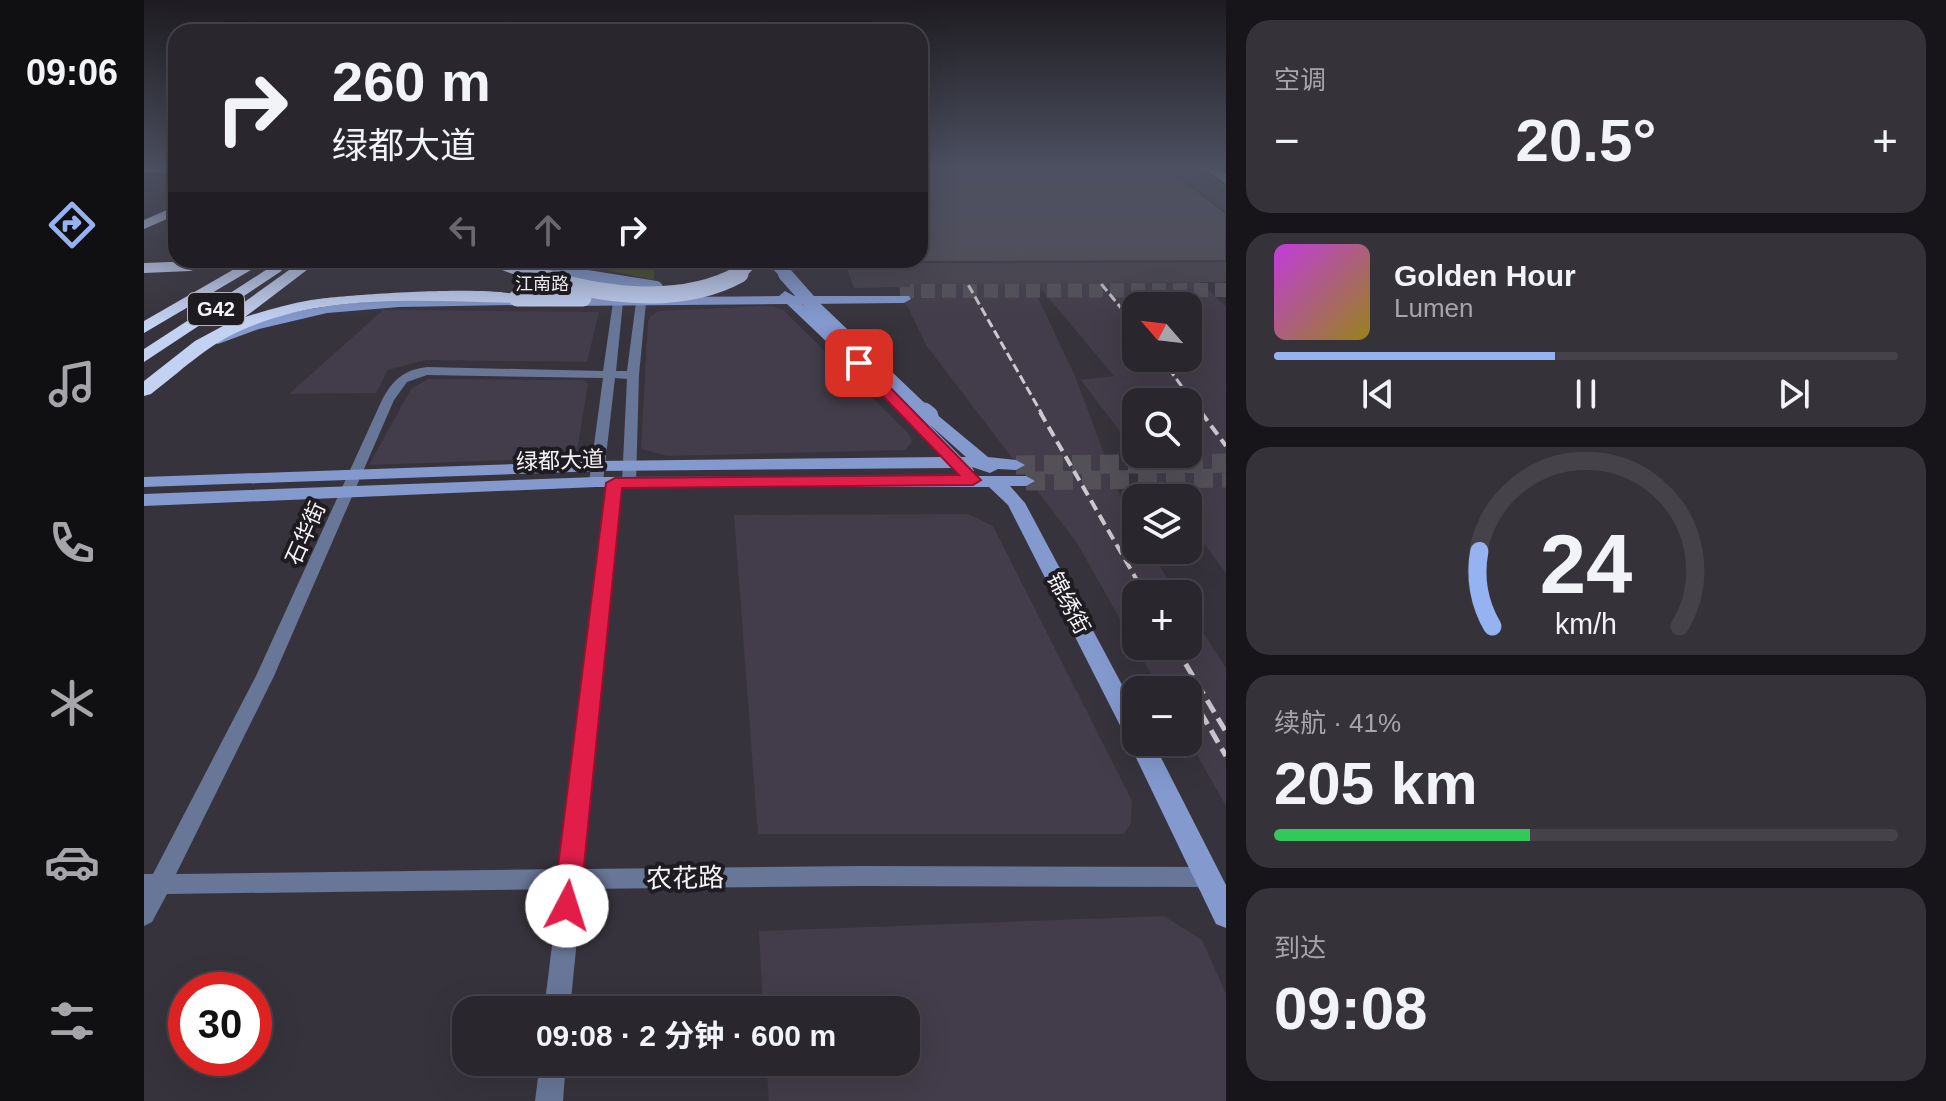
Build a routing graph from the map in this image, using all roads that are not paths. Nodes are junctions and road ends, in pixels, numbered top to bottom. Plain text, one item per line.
1 (168, 267) edge
2 (144, 268) edge
3 (231, 268) edge
4 (247, 268) edge
5 (250, 268) edge
6 (276, 268) edge
7 (302, 268) edge
8 (506, 268) edge
9 (516, 268) edge
10 (548, 268) edge
11 (573, 268) edge
12 (746, 268) edge
13 (757, 268) edge
14 (779, 268) edge
15 (747, 277) junction
16 (709, 286) junction
17 (902, 295) tunnel mouth
18 (786, 296) junction
19 (618, 302) junction
20 (641, 302) junction
21 (720, 302) junction
22 (144, 325) edge
23 (144, 340) edge
24 (190, 356) junction
25 (144, 357) edge
26 (608, 375) junction
27 (633, 375) junction
28 (144, 380) edge
29 (144, 390) edge
30 (960, 465) junction
31 (1021, 473) tunnel mouth
32 (613, 476) junction
33 (988, 476) junction
34 (144, 482) edge
35 (350, 484) junction
36 (144, 500) edge
37 (1122, 707) edge
38 (1148, 756) edge
39 (1217, 877) edge
40 (569, 880) junction
41 (151, 884) edge
42 (144, 915) edge
43 (1226, 915) edge
44 (558, 996) edge
45 (552, 1076) edge
46 (549, 1101) edge

1 - 2 highway
3 - 22 highway
4 - 22 highway
5 - 23 highway, G42
6 - 25 highway, G42
7 - 28 highway
8 - 21 street
9 - 16 highway, bridge
10 - 16 street, bridge
11 - 18 street, 江南路
12 - 16 highway, bridge
13 - 15 highway
14 - 33 street, 锦绣街, bridge
15 - 16 highway, bridge
15 - 24 highway, bridge
17 - 18 street, 江南路
18 - 21 street, 江南路
18 - 30 street
19 - 20 street, 江南路
19 - 24 street, 江南路
19 - 26 street
20 - 21 street, 江南路
20 - 27 street
24 - 29 highway
26 - 27 street, 石华街
26 - 32 street
26 - 35 street, 石华街
27 - 32 street
30 - 32 street, 绿都大道
30 - 33 street, 绿都大道
31 - 33 street, 绿都大道
32 - 33 street, 绿都大道
32 - 35 street, 绿都大道
32 - 40 street
33 - 37 street, 锦绣街
34 - 35 street, 绿都大道
35 - 36 street, 绿都大道
35 - 41 street, 石华街
38 - 39 street
39 - 40 street, 农花路
39 - 43 street
40 - 41 street, 农花路
40 - 44 street
41 - 42 street, 石华街
45 - 46 street

